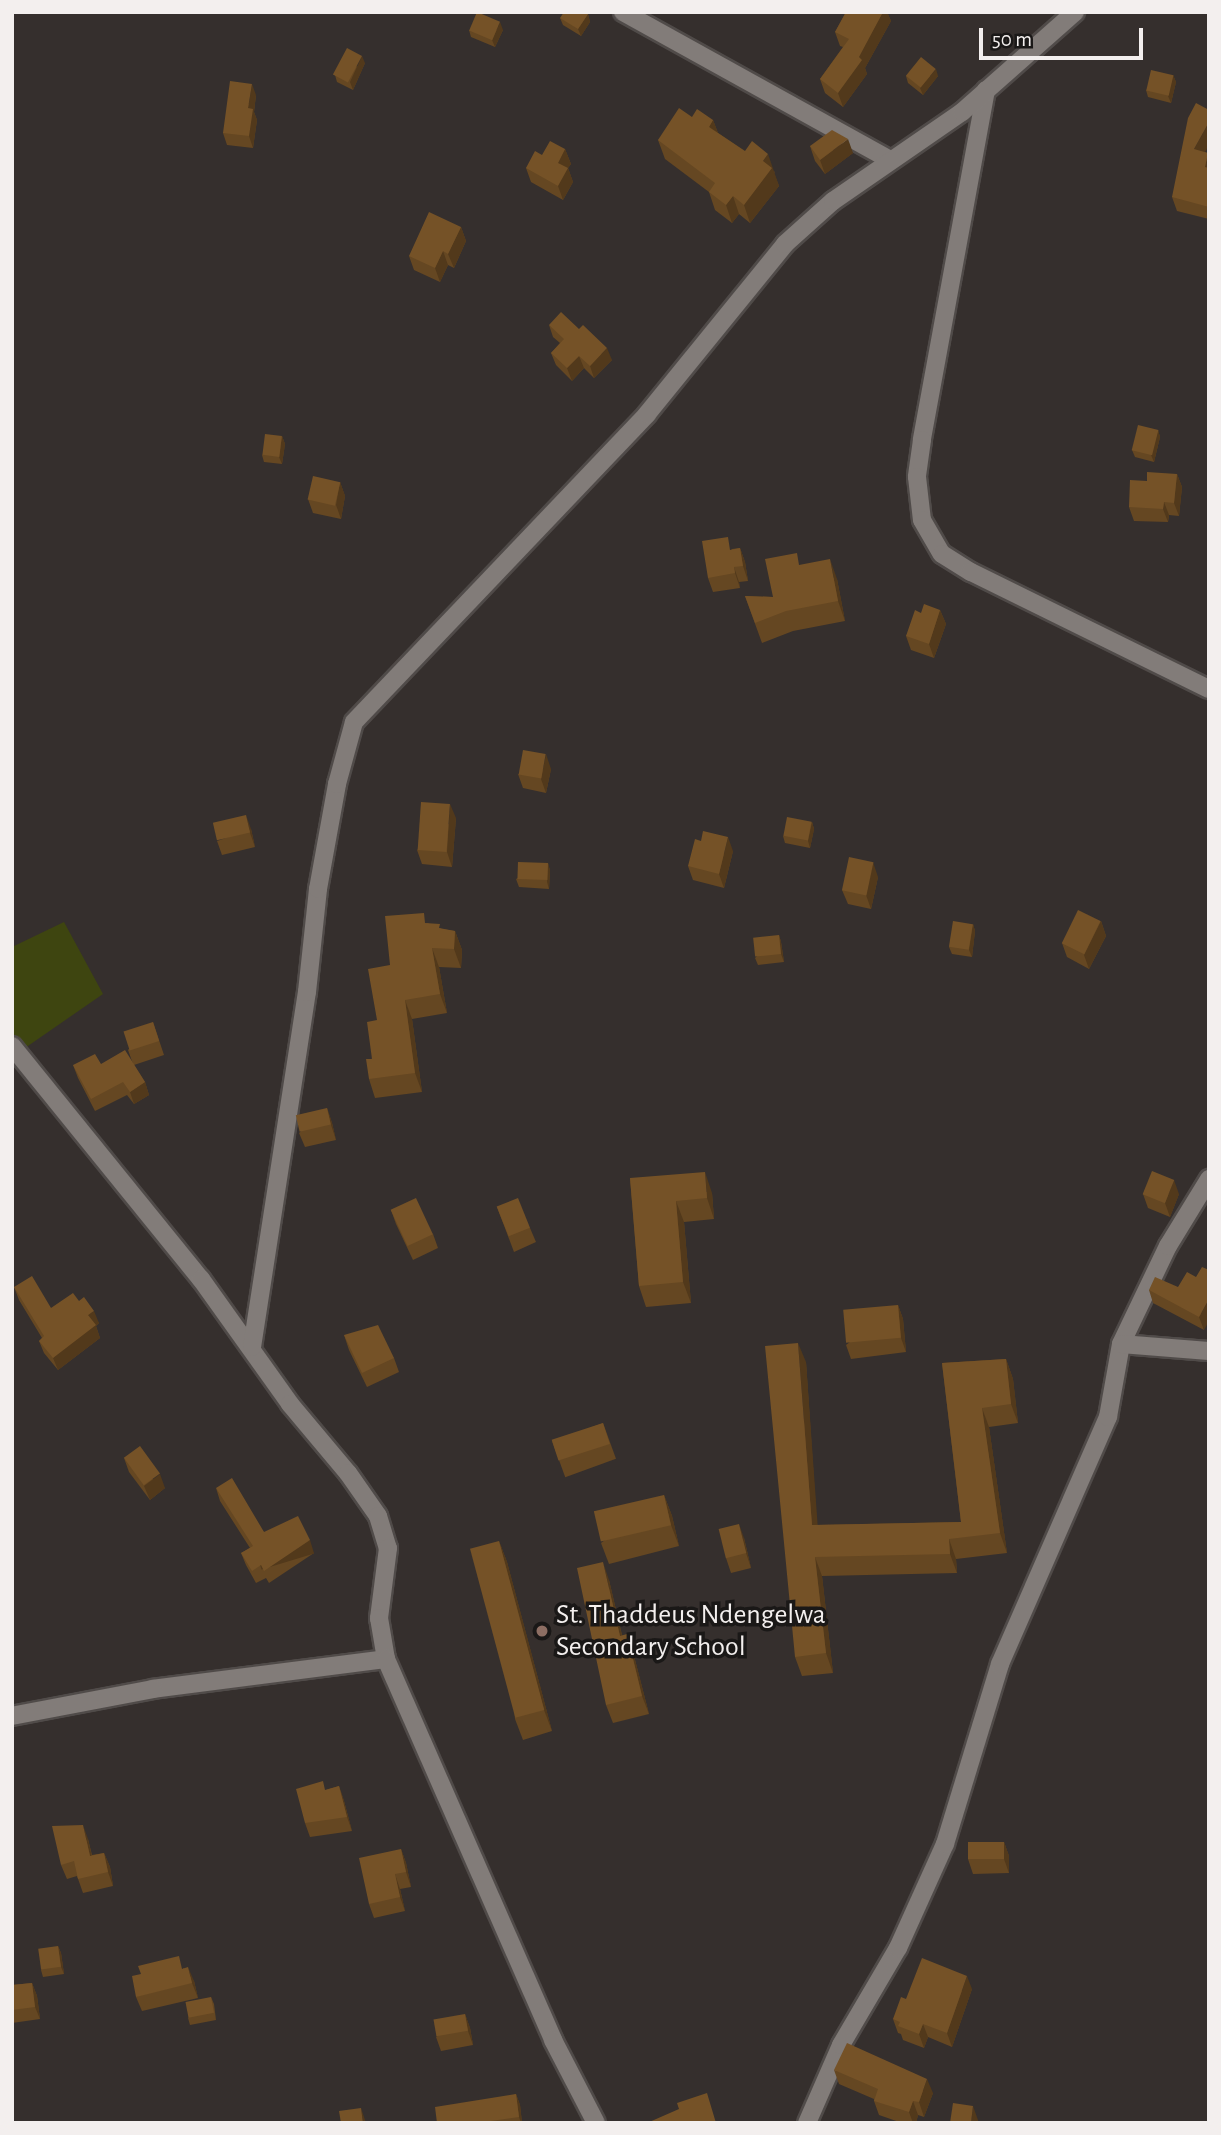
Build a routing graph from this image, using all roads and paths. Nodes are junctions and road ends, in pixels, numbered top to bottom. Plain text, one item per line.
1 (622, 12) edge
2 (1075, 12) edge
3 (986, 90) junction
4 (890, 160) junction
5 (1209, 689) edge
6 (12, 1046) edge
7 (1209, 1179) edge
8 (1121, 1344) junction
9 (252, 1347) junction
10 (1209, 1351) edge
11 (386, 1659) junction
12 (12, 1716) edge
13 (596, 2123) edge
14 (807, 2123) edge

1 - 4 street
2 - 3 street
3 - 4 street
3 - 5 street
4 - 9 street
6 - 9 street
7 - 8 street
8 - 10 street
8 - 14 street
9 - 11 street
11 - 12 street
11 - 13 street

